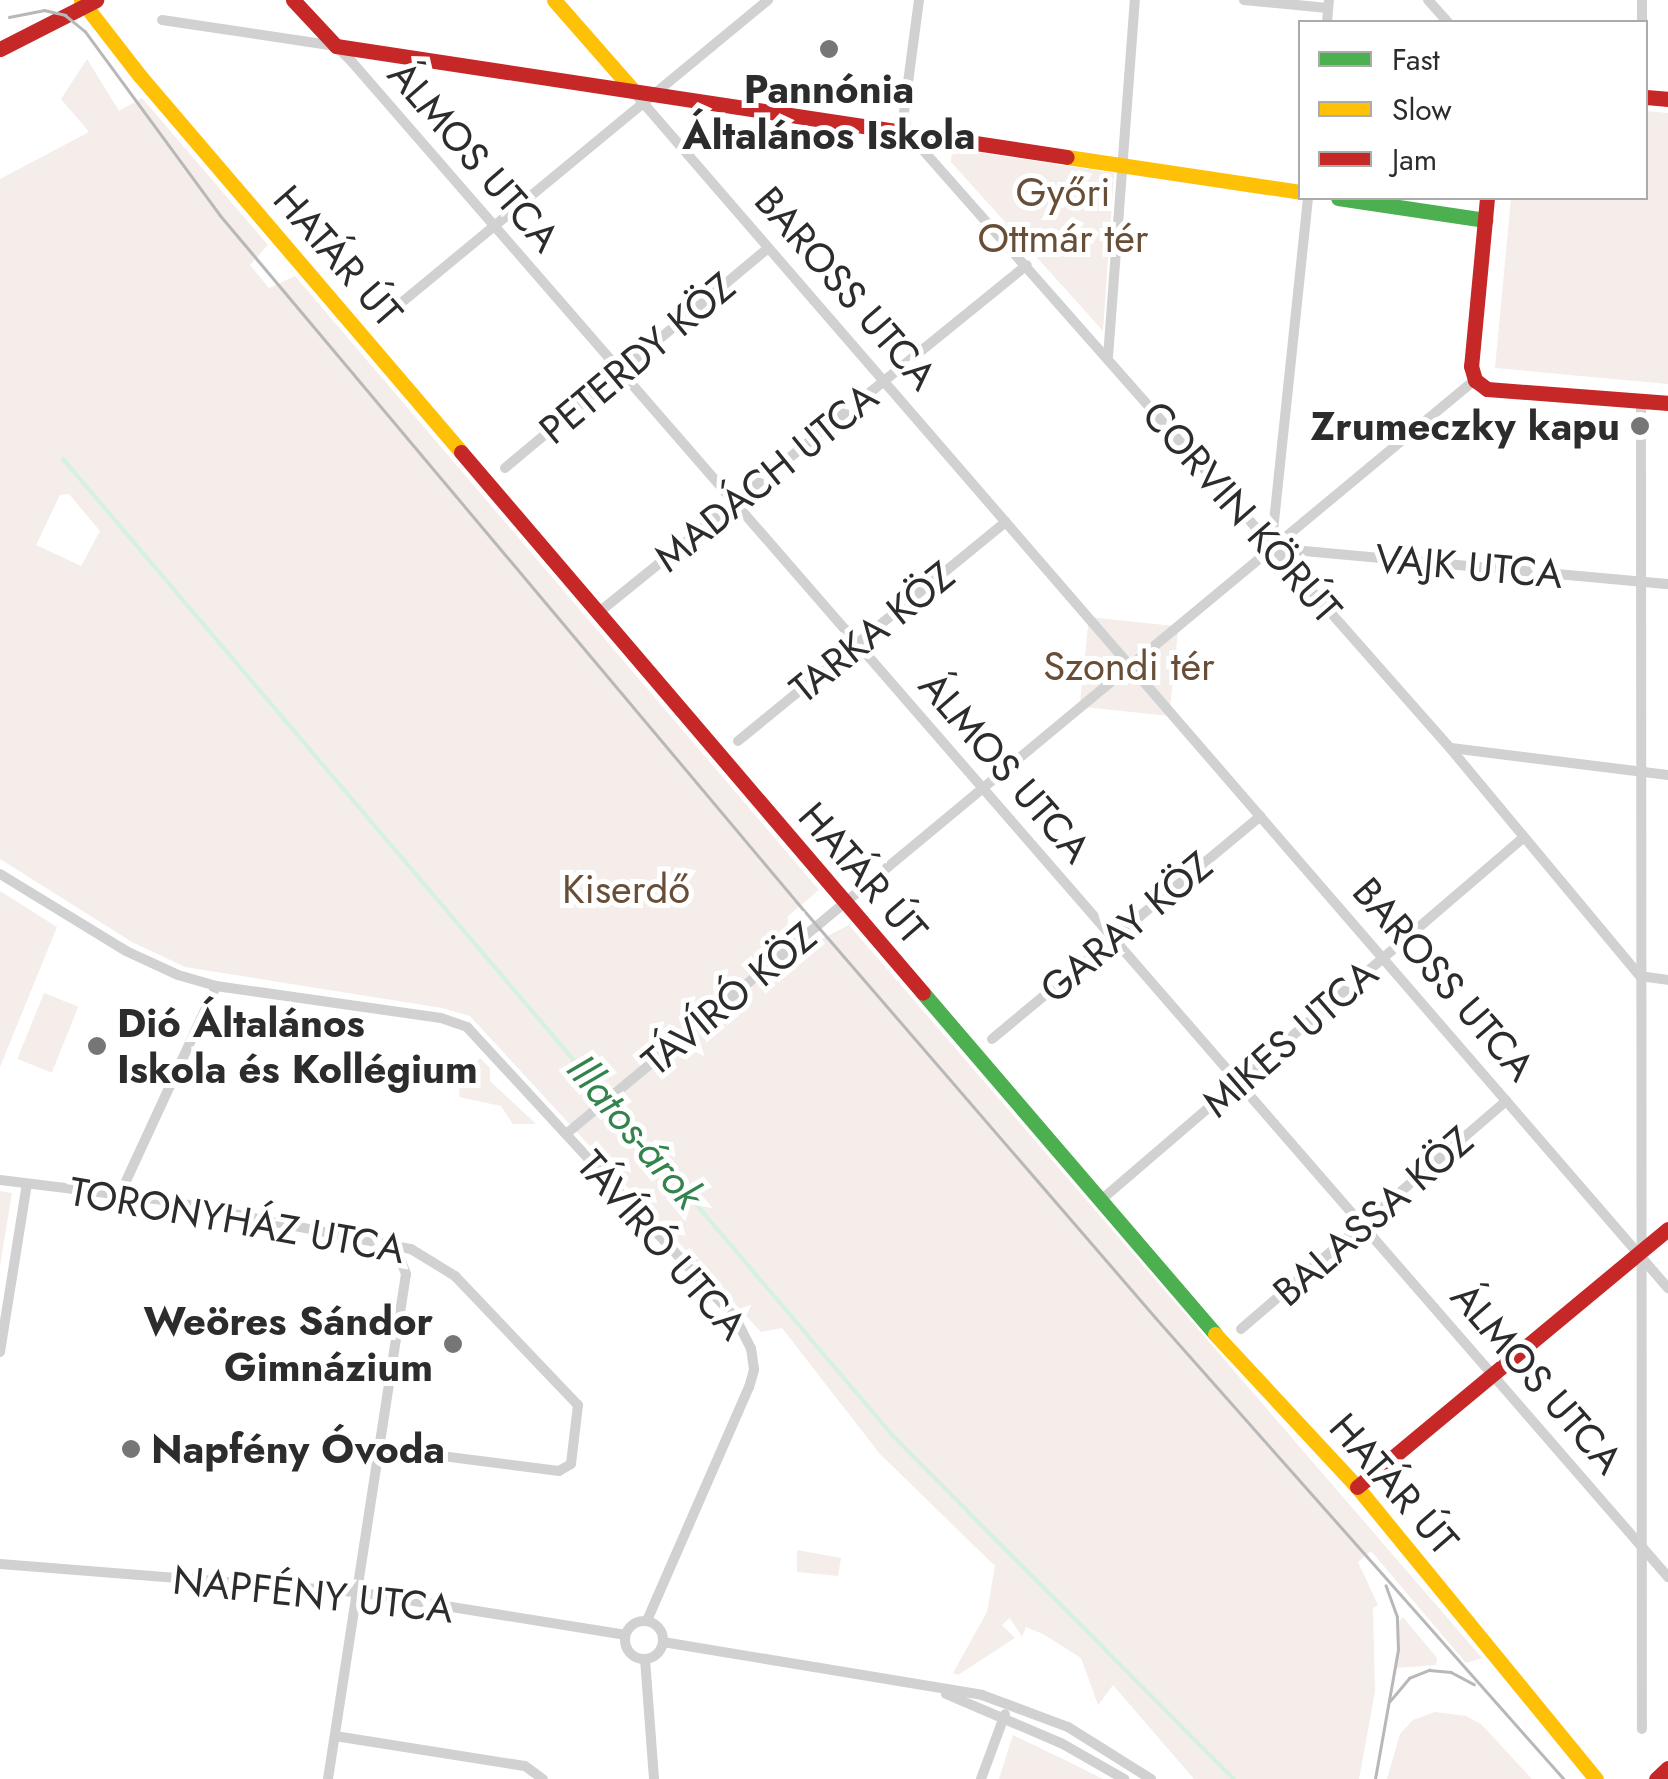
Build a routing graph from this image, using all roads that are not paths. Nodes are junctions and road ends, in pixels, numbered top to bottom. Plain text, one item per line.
1 (294, 0) edge
2 (554, 0) edge
3 (768, 0) edge
4 (919, 0) edge
5 (1135, 0) edge
6 (1244, 0) edge
7 (1428, 0) edge
8 (87, 2) edge
9 (1329, 4) edge
10 (162, 20) dead end
11 (1446, 20) edge
12 (336, 46) junction
13 (0, 48) edge
14 (631, 88) junction
15 (650, 98) junction
16 (907, 132) junction
17 (1123, 165) junction
18 (1298, 192) edge
19 (1308, 200) edge
20 (1351, 200) edge
21 (1488, 200) edge
22 (1485, 220) junction
23 (493, 228) junction
24 (768, 248) junction
25 (1027, 265) junction
26 (378, 322) dead end
27 (1108, 357) junction
28 (618, 373) junction
29 (1476, 380) junction
30 (884, 381) junction
31 (1641, 400) junction
32 (1668, 403) edge
33 (1641, 419) dead end
34 (1641, 433) dead end
35 (504, 468) dead end
36 (733, 504) junction
37 (1006, 522) junction
38 (1271, 548) junction
39 (1640, 582) junction
40 (1668, 584) edge
41 (598, 613) junction
42 (856, 645) junction
43 (1131, 666) junction
44 (738, 741) dead end
45 (1450, 748) junction
46 (1640, 772) junction
47 (1668, 775) edge
48 (981, 789) junction
49 (1261, 816) junction
50 (1524, 837) junction
51 (0, 874) edge
52 (845, 902) junction
53 (1112, 939) junction
54 (1384, 958) junction
55 (1640, 976) junction
56 (1668, 980) edge
57 (216, 986) junction
58 (992, 1039) dead end
59 (1237, 1083) junction
60 (1506, 1102) junction
61 (566, 1134) junction
62 (0, 1180) edge
63 (27, 1184) junction
64 (120, 1194) junction
65 (1101, 1200) junction
66 (1363, 1227) junction
67 (1668, 1229) edge
68 (394, 1245) junction
69 (1640, 1253) junction
70 (1668, 1288) edge
71 (1240, 1329) dead end
72 (0, 1352) edge
73 (1492, 1375) junction
74 (380, 1448) junction
75 (1357, 1487) junction
76 (1639, 1544) junction
77 (0, 1564) edge
78 (1668, 1577) edge
79 (358, 1592) junction
80 (647, 1621) junction
81 (625, 1636) junction
82 (663, 1642) junction
83 (645, 1659) junction
84 (931, 1688) junction
85 (1010, 1703) junction
86 (1003, 1718) junction
87 (1642, 1729) dead end
88 (335, 1736) junction
89 (1668, 1768) edge
90 (328, 1779) edge
91 (544, 1779) edge
92 (654, 1779) edge
93 (981, 1779) edge
94 (1124, 1779) edge
95 (1151, 1779) edge
96 (1596, 1779) edge
97 (1656, 1779) edge

1 - 12 main road, ÁLMOS UTCA
2 - 14 main road
3 - 15 street
4 - 16 street
5 - 17 street
6 - 9 street
7 - 11 street
8 - 13 main road
8 - 41 main road, HATÁR ÚT
10 - 12 street
12 - 14 main road
12 - 23 street, ÁLMOS UTCA
14 - 15 main road
15 - 16 main road
15 - 23 street
15 - 24 street, BAROSS UTCA
16 - 17 main road
16 - 25 street, CORVIN KÖRÚT
17 - 18 main road
17 - 27 street
19 - 38 street
20 - 22 main road
21 - 22 main road
22 - 29 main road
23 - 26 street
23 - 28 street, ÁLMOS UTCA
24 - 28 street, PETERDY KÖZ
24 - 30 street, BAROSS UTCA
25 - 27 street, CORVIN KÖRÚT
25 - 30 street, MADÁCH UTCA
27 - 38 street, CORVIN KÖRÚT
28 - 35 street, PETERDY KÖZ
28 - 36 street, ÁLMOS UTCA
29 - 31 main road
29 - 38 street
30 - 36 street, MADÁCH UTCA
30 - 37 street, BAROSS UTCA
31 - 32 main road
31 - 33 street
34 - 39 street
36 - 41 street, MADÁCH UTCA
36 - 42 street, ÁLMOS UTCA
37 - 42 street, TARKA KÖZ
37 - 43 street, BAROSS UTCA
38 - 39 street, VAJK UTCA
38 - 43 street
38 - 45 street, CORVIN KÖRÚT
39 - 40 street, VAJK UTCA
39 - 46 street
41 - 52 main road, HATÁR ÚT
42 - 44 street, TARKA KÖZ
42 - 48 street, ÁLMOS UTCA
43 - 48 street, TÁVÍRÓ KÖZ
43 - 49 street, BAROSS UTCA
45 - 46 street
45 - 50 street, CORVIN KÖRÚT
46 - 47 street
46 - 55 street
48 - 52 street, TÁVÍRÓ KÖZ
48 - 53 street, ÁLMOS UTCA
49 - 53 street, GARAY KÖZ
49 - 54 street, BAROSS UTCA
50 - 54 street, MIKES UTCA
50 - 55 street, CORVIN KÖRÚT
51 - 57 street, TÁVÍRÓ UTCA
52 - 61 street, TÁVÍRÓ KÖZ
52 - 65 main road, HATÁR ÚT
53 - 58 street, GARAY KÖZ
53 - 59 street, ÁLMOS UTCA
54 - 59 street, MIKES UTCA
54 - 60 street, BAROSS UTCA
55 - 56 street
55 - 69 street
57 - 61 street, TÁVÍRÓ UTCA
57 - 64 street
59 - 65 street, MIKES UTCA
59 - 66 street, ÁLMOS UTCA
60 - 66 street, BALASSA KÖZ
60 - 69 street, BAROSS UTCA
61 - 80 street, TÁVÍRÓ UTCA
62 - 63 street, TORONYHÁZ UTCA
63 - 64 street, TORONYHÁZ UTCA
63 - 72 street
64 - 68 street, TORONYHÁZ UTCA
65 - 75 main road, HATÁR ÚT
66 - 71 street, BALASSA KÖZ
66 - 73 street, ÁLMOS UTCA
67 - 69 main road
68 - 74 street
68 - 74 street, TORONYHÁZ UTCA
69 - 70 street, BAROSS UTCA
69 - 73 main road
69 - 76 street
73 - 75 main road
73 - 76 street, ÁLMOS UTCA
74 - 79 street
75 - 96 main road, HATÁR ÚT
76 - 78 street, ÁLMOS UTCA
76 - 87 street
77 - 79 street, NAPFÉNY UTCA
79 - 81 street, NAPFÉNY UTCA
79 - 88 street
80 - 81 street
80 - 82 street
81 - 83 street
82 - 83 street
82 - 84 street
83 - 92 street
84 - 85 street
84 - 86 street
85 - 86 street
85 - 95 street
86 - 93 street
86 - 94 street
88 - 90 street
88 - 91 street
89 - 97 main road

